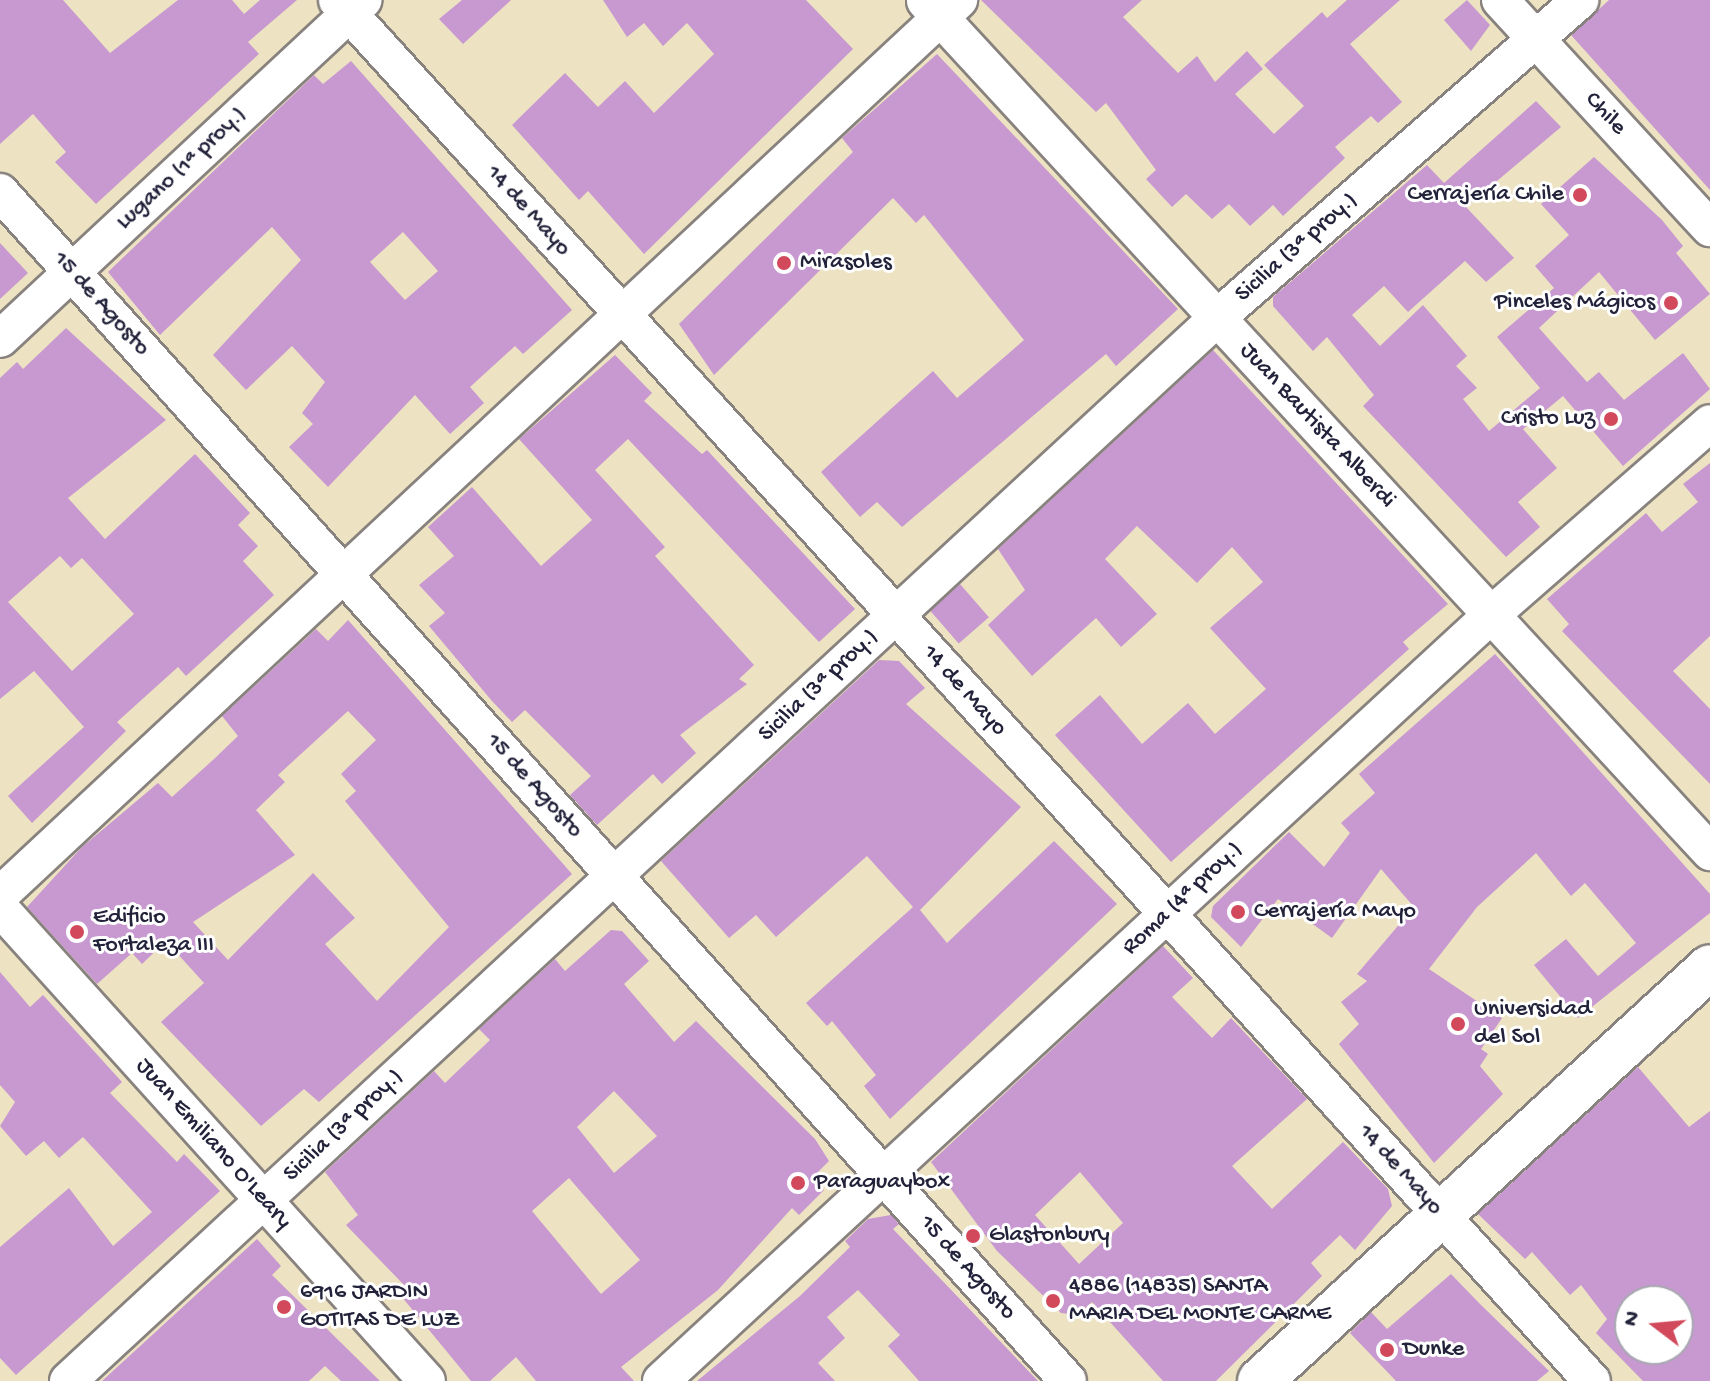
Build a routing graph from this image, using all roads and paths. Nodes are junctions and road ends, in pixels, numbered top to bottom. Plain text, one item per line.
1 (1500, 0) edge
2 (1580, 0) edge
3 (350, 4) edge
4 (941, 6) edge
5 (1536, 38) junction
6 (0, 192) edge
7 (1710, 228) edge
8 (72, 272) junction
9 (622, 314) junction
10 (1217, 318) junction
11 (0, 339) edge
12 (1710, 423) edge
13 (343, 574) junction
14 (895, 615) junction
15 (1491, 615) junction
16 (1710, 852) edge
17 (614, 875) junction
18 (0, 895) edge
19 (0, 908) edge
20 (1167, 914) junction
21 (1710, 967) edge
22 (884, 1176) junction
23 (264, 1200) junction
24 (1440, 1215) junction
25 (68, 1381) edge
26 (427, 1381) edge
27 (661, 1381) edge
28 (1068, 1381) edge
29 (1260, 1381) edge
30 (1592, 1381) edge

1 - 5 street, Chile
2 - 5 street, Sicilia (3ª proy.)
3 - 8 street, Lugano (1ª proy.)
3 - 9 street, 14 de Mayo
4 - 9 street
4 - 10 street, Juan Bautista Alberdi
5 - 7 street, Chile
5 - 10 street, Sicilia (3ª proy.)
6 - 8 street, 15 de Agosto
8 - 11 street, Lugano (1ª proy.)
8 - 13 street, 15 de Agosto
9 - 13 street
9 - 14 street, 14 de Mayo
10 - 14 street, Sicilia (3ª proy.)
10 - 15 street, Juan Bautista Alberdi
12 - 15 street, Roma (4ª proy.)
13 - 17 street, 15 de Agosto
13 - 18 street
14 - 17 street, Sicilia (3ª proy.)
14 - 20 street, 14 de Mayo
15 - 16 street, Juan Bautista Alberdi
15 - 20 street, Roma (4ª proy.)
17 - 22 street, 15 de Agosto
17 - 23 street, Sicilia (3ª proy.)
19 - 23 street, Juan Emiliano O'Leary
20 - 22 street, Roma (4ª proy.)
20 - 24 street, 14 de Mayo
21 - 24 main road
22 - 27 street, Roma (4ª proy.)
22 - 28 street, 15 de Agosto
23 - 25 street, Sicilia (3ª proy.)
23 - 26 street, Juan Emiliano O'Leary
24 - 29 main road
24 - 30 street, 14 de Mayo

